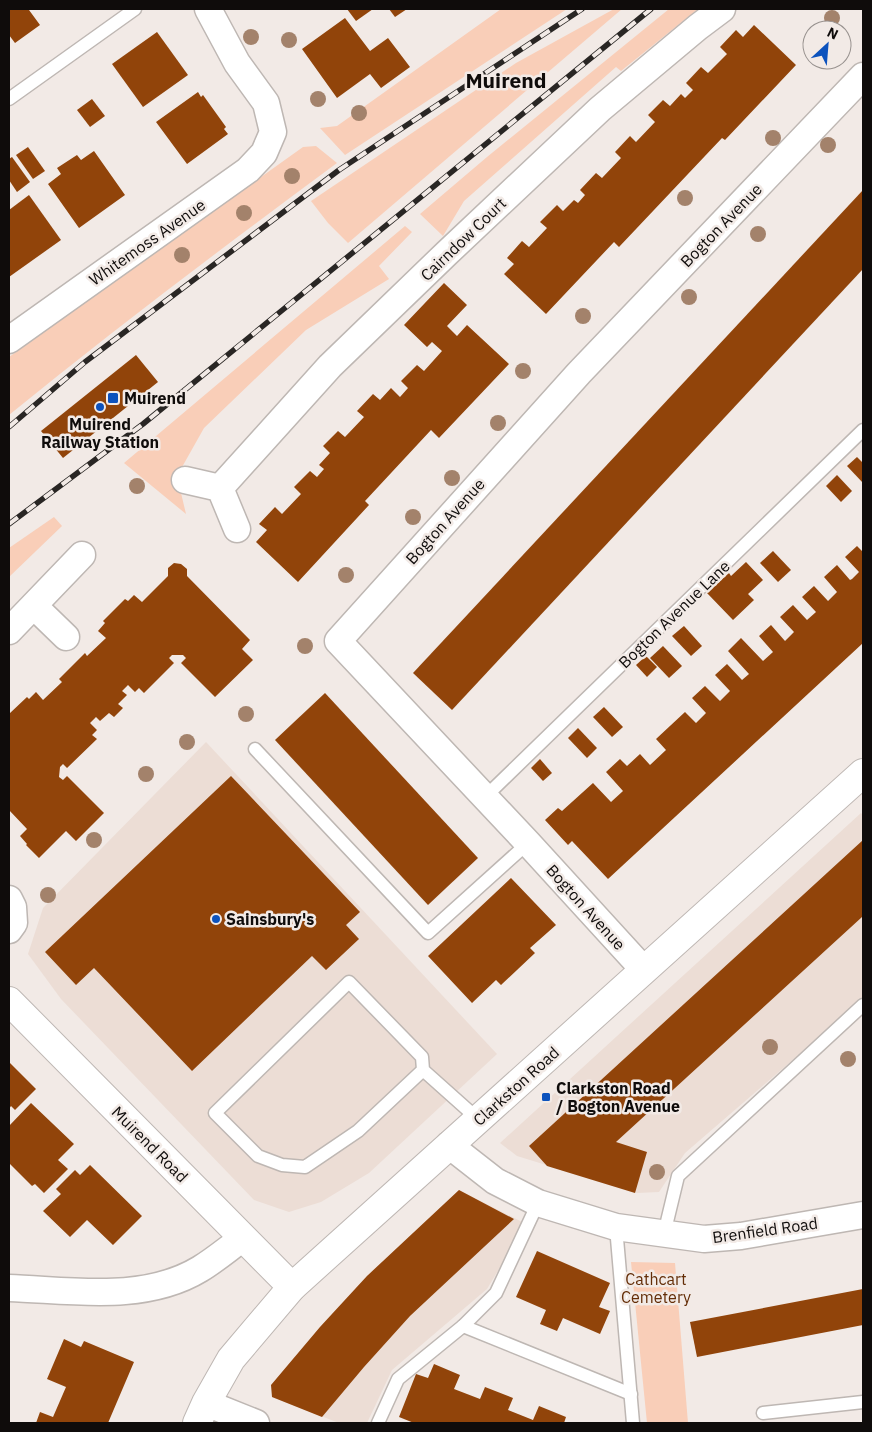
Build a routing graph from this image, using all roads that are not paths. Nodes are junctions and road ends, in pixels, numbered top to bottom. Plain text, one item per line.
1 (135, 9) edge
2 (209, 9) edge
3 (722, 9) edge
4 (863, 76) edge
5 (9, 99) edge
6 (9, 340) edge
7 (863, 430) edge
8 (185, 480) dead end
9 (220, 488) junction
10 (237, 529) dead end
11 (82, 555) dead end
12 (34, 606) junction
13 (9, 631) edge
14 (66, 637) dead end
15 (255, 749) dead end
16 (863, 773) edge
17 (484, 798) junction
18 (528, 843) junction
19 (9, 899) edge
20 (9, 930) edge
21 (644, 970) junction
22 (9, 1001) edge
23 (863, 1005) edge
24 (423, 1070) junction
25 (479, 1120) junction
26 (449, 1145) junction
27 (538, 1203) junction
28 (863, 1215) edge
29 (616, 1227) junction
30 (664, 1234) junction
31 (243, 1238) junction
32 (292, 1287) junction
33 (9, 1288) edge
34 (464, 1326) junction
35 (631, 1394) junction
36 (863, 1402) edge
37 (201, 1413) edge
38 (763, 1413) dead end
39 (256, 1423) edge
40 (378, 1423) edge
41 (633, 1423) edge

1 - 5 lane
2 - 6 street, Whitemoss Avenue
3 - 9 street, Cairndow Court
4 - 17 street, Bogton Avenue
7 - 17 lane, Bogton Avenue Lane
8 - 9 street
9 - 10 street
11 - 12 street
12 - 13 street
12 - 14 street
15 - 18 lane
16 - 21 main road, Clarkston Road
17 - 18 street, Bogton Avenue
18 - 21 street, Bogton Avenue
19 - 20 street
21 - 25 main road, Clarkston Road
22 - 31 main road, Muirend Road
23 - 30 lane
24 - 24 lane
24 - 25 lane
25 - 26 main road, Clarkston Road
26 - 27 street, Brenfield Road
26 - 32 main road, Clarkston Road
27 - 29 street, Brenfield Road
27 - 34 lane
28 - 30 street, Brenfield Road
29 - 30 street, Brenfield Road
29 - 35 lane
31 - 32 main road, Muirend Road
31 - 33 street
32 - 37 main road, Clarkston Road
34 - 35 lane
34 - 40 lane
35 - 41 lane
36 - 38 lane
37 - 39 street

